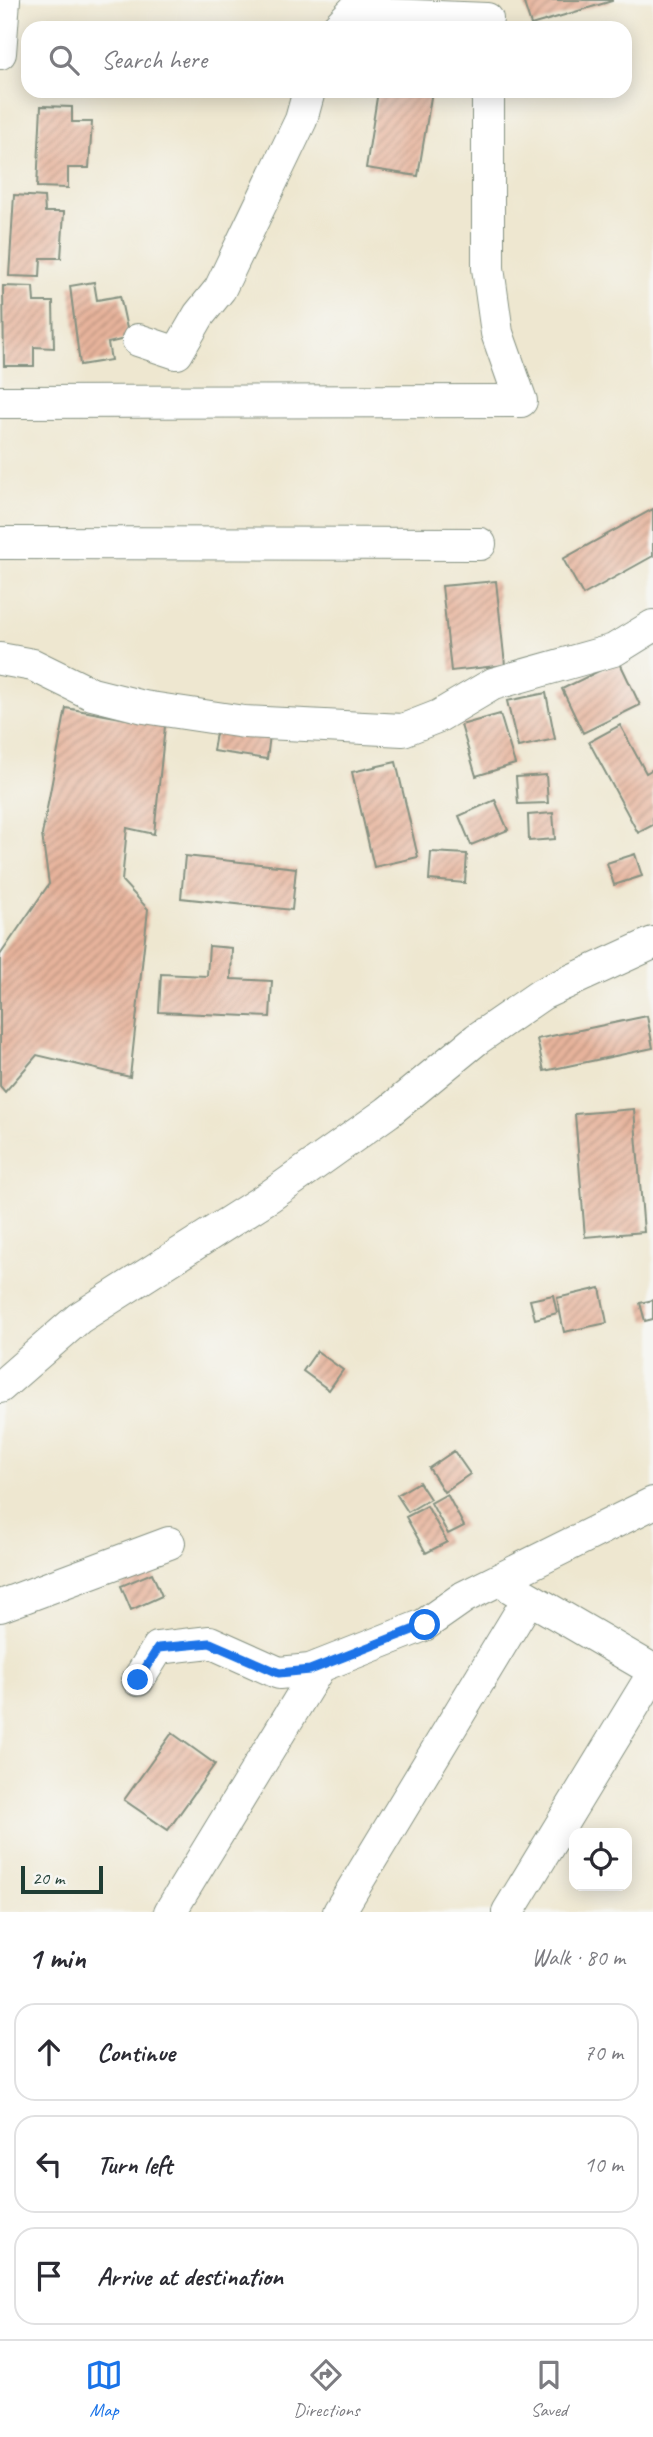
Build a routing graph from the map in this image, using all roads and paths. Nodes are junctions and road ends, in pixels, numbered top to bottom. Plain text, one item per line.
1 (4, 0) edge
2 (366, 0) edge
3 (486, 16) edge
4 (344, 21) edge
5 (0, 52) edge
6 (307, 98) edge
7 (488, 98) edge
8 (138, 340) dead end
9 (0, 402) edge
10 (0, 543) edge
11 (480, 544) dead end
12 (653, 626) edge
13 (0, 659) edge
14 (653, 943) edge
15 (0, 1387) edge
16 (653, 1503) edge
17 (169, 1543) dead end
18 (499, 1580) junction
19 (529, 1598) junction
20 (0, 1606) edge
21 (320, 1666) junction
22 (653, 1672) edge
23 (138, 1680) dead end
24 (170, 1912) edge
25 (339, 1912) edge
26 (508, 1912) edge

1 - 5 street
2 - 3 street
2 - 4 street
6 - 8 street
7 - 9 street
10 - 11 street
12 - 13 street
14 - 15 street
16 - 18 street
17 - 20 street
18 - 19 street
18 - 21 street
19 - 22 street
19 - 25 street
21 - 23 street
21 - 24 street
22 - 26 street

